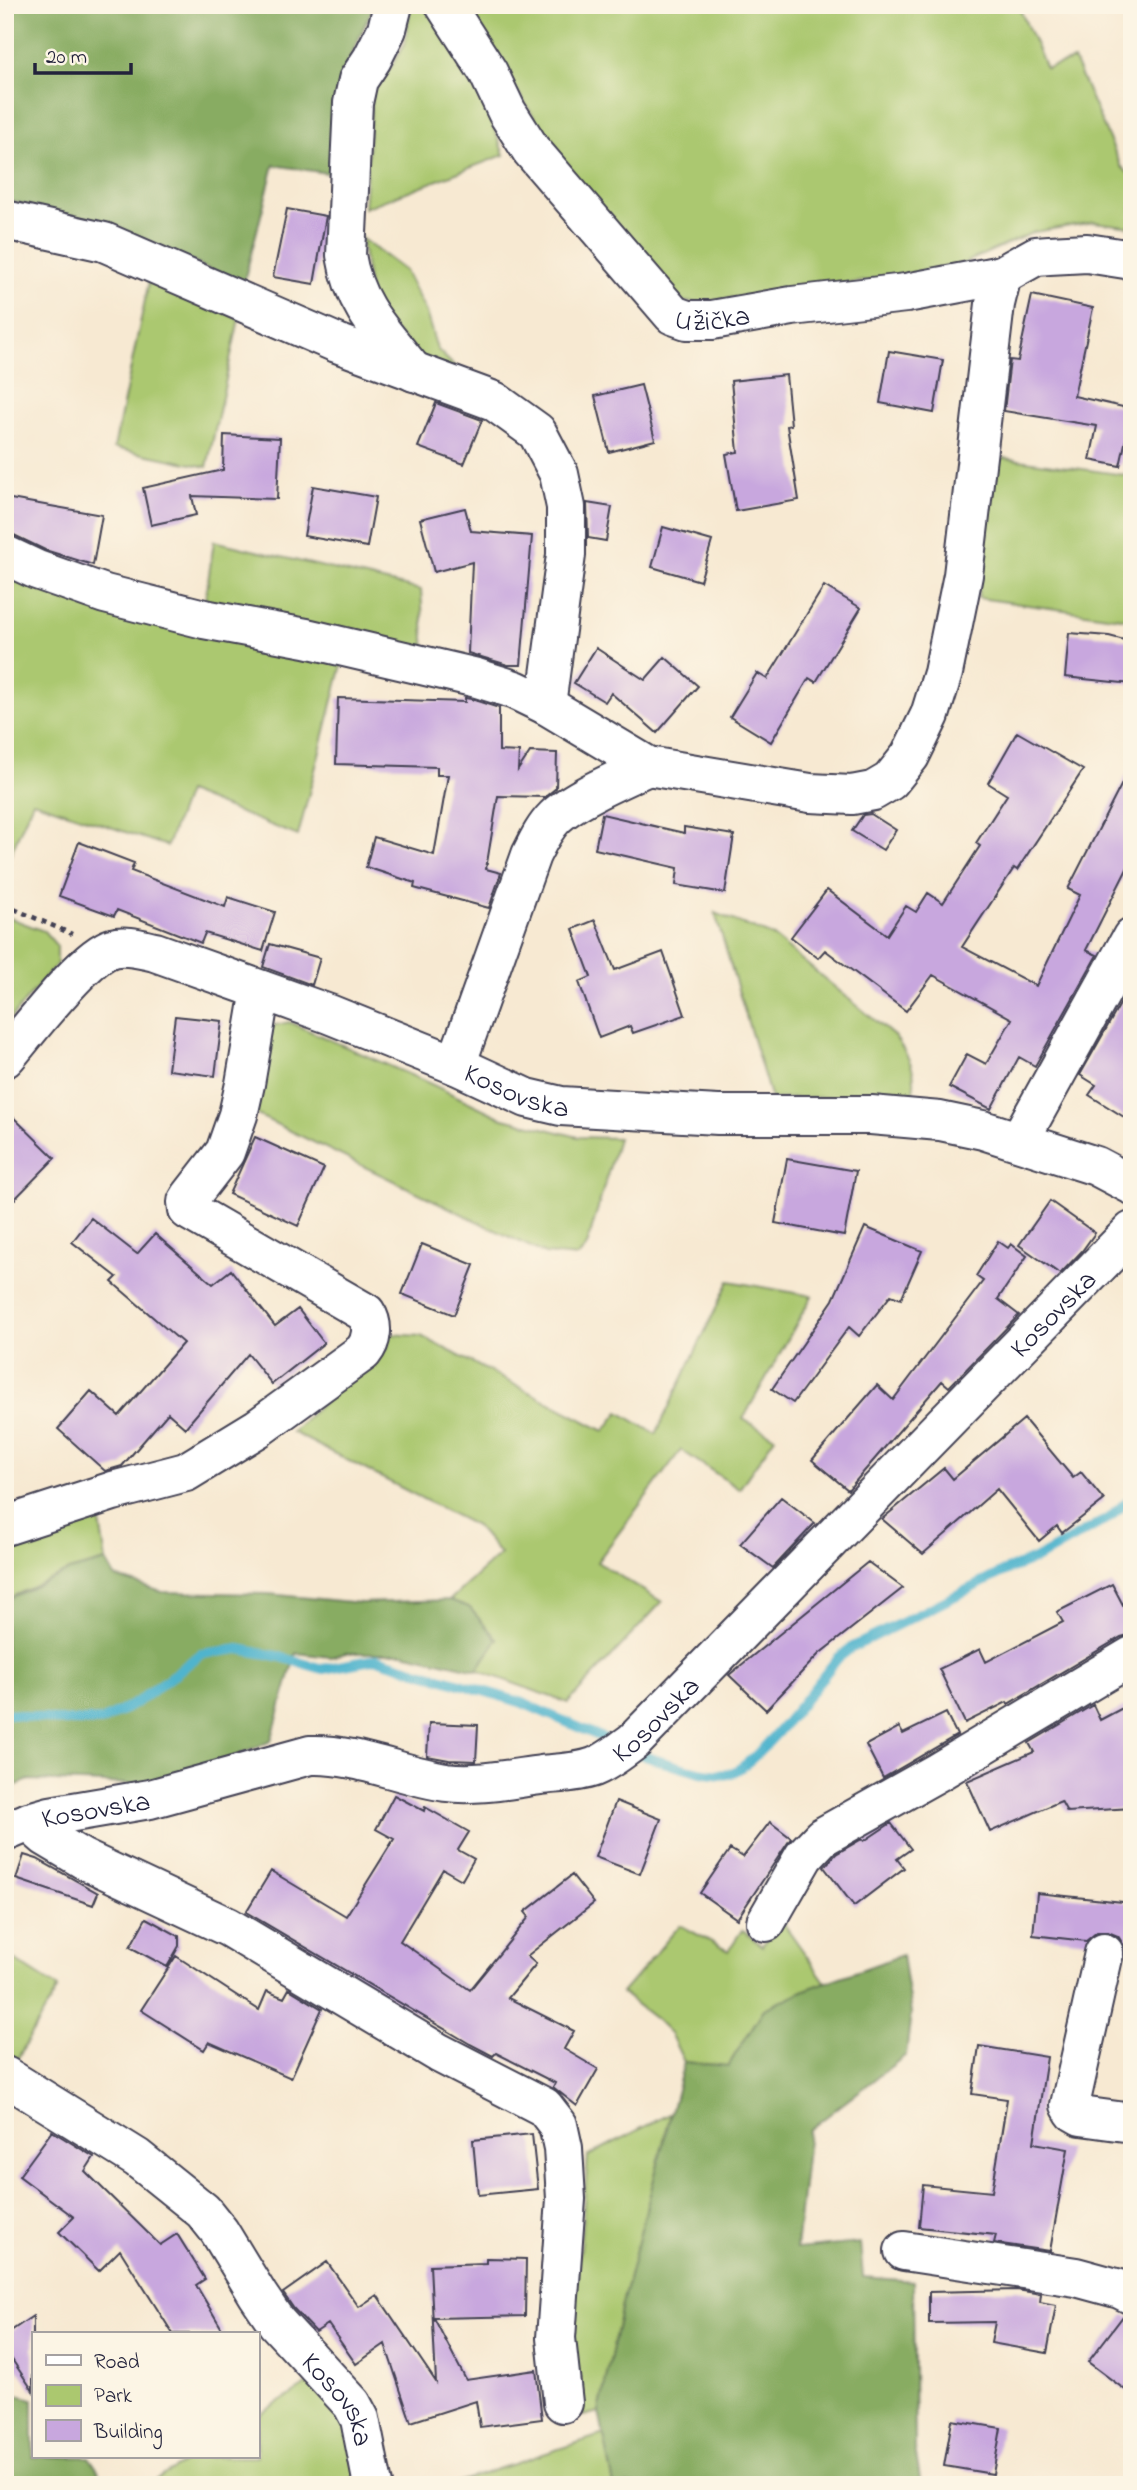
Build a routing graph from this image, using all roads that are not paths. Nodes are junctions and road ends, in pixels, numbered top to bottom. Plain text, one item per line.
1 (393, 5) edge
2 (445, 5) edge
3 (5, 220) edge
4 (1132, 260) edge
5 (1002, 275) junction
6 (414, 372) junction
7 (5, 555) edge
8 (546, 705) junction
9 (648, 766) junction
10 (1132, 937) edge
11 (261, 990) junction
12 (5, 1058) edge
13 (457, 1065) junction
14 (1019, 1141) junction
15 (1132, 1185) edge
16 (1132, 1231) edge
17 (5, 1526) edge
18 (1132, 1656) edge
19 (17, 1827) edge
20 (766, 1922) dead end
21 (1104, 1952) dead end
22 (5, 2076) edge
23 (1132, 2123) edge
24 (904, 2251) dead end
25 (1132, 2295) edge
26 (563, 2403) dead end
27 (373, 2485) edge

1 - 6 street
2 - 5 street, Užička
3 - 6 street
4 - 5 street, Užička
5 - 9 street
6 - 8 street
7 - 8 street
8 - 9 street
9 - 13 street
10 - 14 street
11 - 12 street, Kosovska
11 - 13 street, Kosovska
11 - 17 street
13 - 14 street, Kosovska
14 - 15 street, Kosovska
16 - 19 street, Kosovska
18 - 20 street
19 - 26 street
21 - 23 street
22 - 27 street, Kosovska
24 - 25 street

